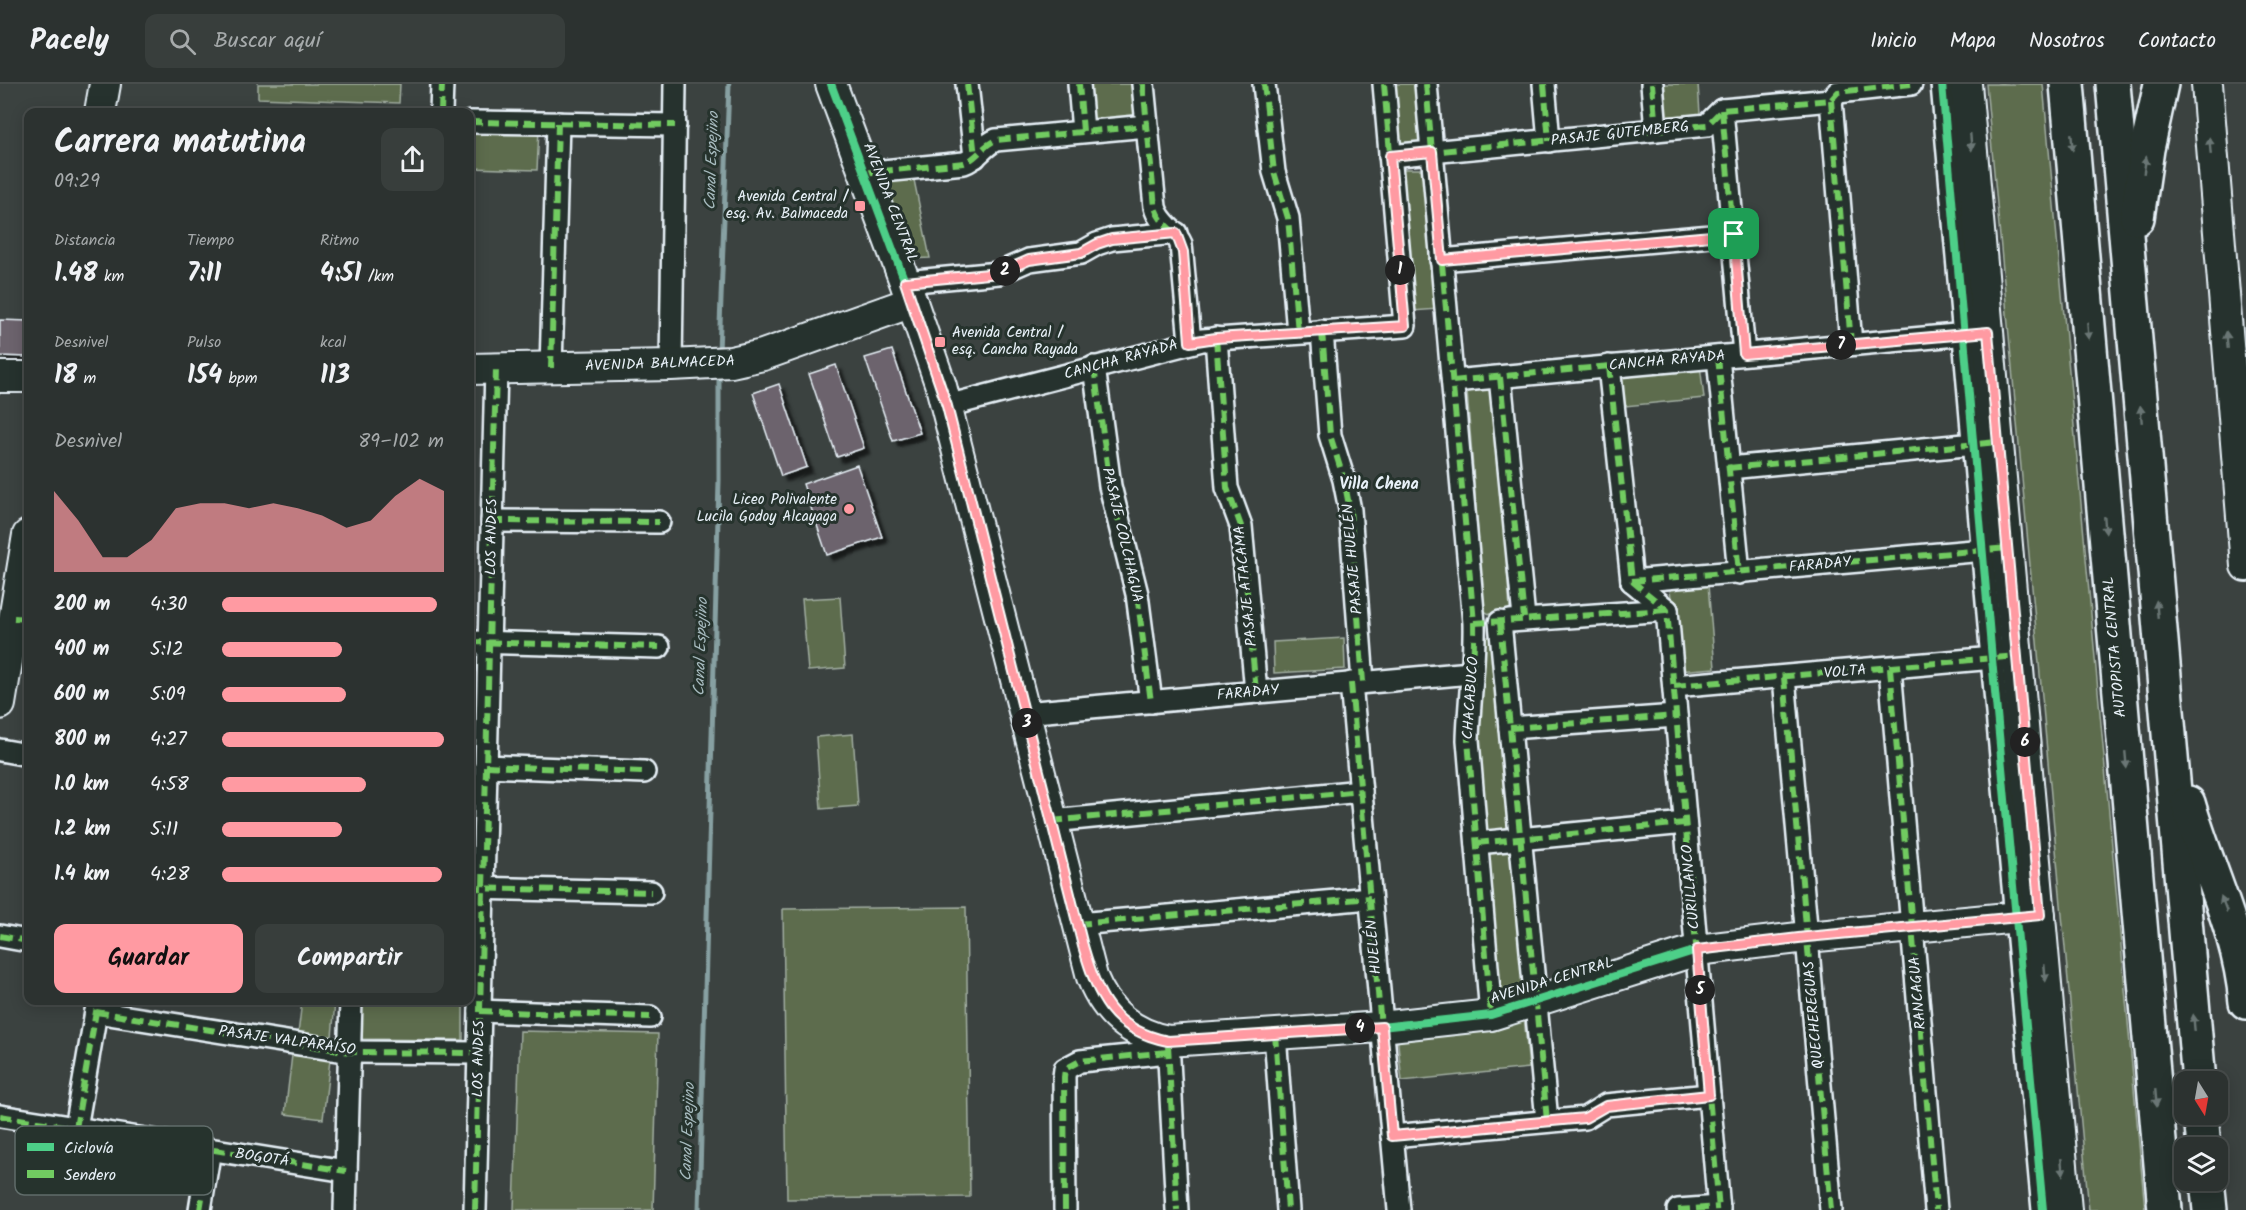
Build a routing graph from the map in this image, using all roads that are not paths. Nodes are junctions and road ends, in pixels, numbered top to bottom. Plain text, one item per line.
1 (105, 84) edge
2 (442, 84) edge
3 (675, 84) edge
4 (831, 84) edge
5 (967, 84) edge
6 (1079, 84) edge
7 (1143, 84) edge
8 (1264, 84) edge
9 (1384, 84) edge
10 (1426, 84) edge
11 (1544, 84) edge
12 (1652, 84) edge
13 (1911, 84) edge
14 (1942, 84) edge
15 (1966, 84) edge
16 (2067, 84) edge
17 (2113, 84) edge
18 (2161, 84) edge
19 (2207, 84) edge
20 (1831, 100) junction
21 (101, 108) edge
22 (441, 108) edge
23 (1722, 110) junction
24 (474, 122) edge
25 (558, 123) junction
26 (675, 125) junction
27 (1147, 126) junction
28 (1656, 130) junction
29 (1083, 131) junction
30 (1549, 141) junction
31 (1432, 152) junction
32 (1390, 156) junction
33 (975, 157) junction
34 (863, 173) junction
35 (1176, 233) junction
36 (1734, 234) junction
37 (1442, 260) junction
38 (2130, 286) junction
39 (909, 292) junction
40 (1322, 331) junction
41 (1298, 332) junction
42 (1976, 333) junction
43 (1216, 338) junction
44 (1190, 342) junction
45 (1851, 344) junction
46 (1744, 354) junction
47 (1718, 357) junction
48 (670, 365) junction
49 (1609, 366) junction
50 (551, 368) junction
51 (1094, 368) junction
52 (483, 369) edge
53 (0, 377) edge
54 (24, 377) edge
55 (1500, 377) junction
56 (1453, 381) junction
57 (947, 406) junction
58 (1985, 443) junction
59 (1729, 468) junction
60 (492, 521) junction
61 (659, 522) dead end
62 (1995, 549) junction
63 (2246, 566) edge
64 (1739, 573) junction
65 (1632, 582) junction
66 (24, 583) edge
67 (1667, 610) junction
68 (1524, 618) junction
69 (21, 619) edge
70 (1500, 622) junction
71 (1474, 623) junction
72 (479, 642) edge
73 (659, 647) dead end
74 (2004, 658) junction
75 (1890, 668) junction
76 (1471, 673) junction
77 (1784, 677) junction
78 (1357, 683) junction
79 (1674, 686) junction
80 (1256, 692) junction
81 (1151, 702) junction
82 (0, 704) edge
83 (1024, 713) junction
84 (1676, 716) junction
85 (1510, 728) junction
86 (2169, 741) junction
87 (0, 750) edge
88 (24, 754) edge
89 (486, 766) junction
90 (644, 772) dead end
91 (1361, 790) junction
92 (1052, 820) junction
93 (1685, 823) junction
94 (1520, 839) junction
95 (1477, 843) junction
96 (476, 888) edge
97 (651, 892) dead end
98 (1370, 898) junction
99 (2028, 916) junction
100 (1078, 924) junction
101 (1913, 927) junction
102 (0, 936) edge
103 (1807, 937) junction
104 (24, 940) edge
105 (1697, 950) junction
106 (1535, 1002) junction
107 (2246, 1002) edge
108 (351, 1005) edge
109 (97, 1006) edge
110 (480, 1011) junction
111 (1491, 1015) junction
112 (650, 1017) dead end
113 (1382, 1027) junction
114 (1275, 1034) junction
115 (1168, 1046) junction
116 (350, 1052) junction
117 (479, 1053) junction
118 (2198, 1071) edge
119 (1709, 1095) junction
120 (0, 1116) edge
121 (1547, 1121) junction
122 (63, 1126) edge
123 (76, 1126) edge
124 (1392, 1136) junction
125 (213, 1149) edge
126 (346, 1171) junction
127 (2208, 1191) edge
128 (202, 1195) edge
129 (1719, 1208) edge
130 (200, 1210) edge
131 (345, 1210) edge
132 (475, 1210) edge
133 (1065, 1210) edge
134 (1177, 1210) edge
135 (1288, 1210) edge
136 (1399, 1210) edge
137 (1678, 1210) edge
138 (1831, 1210) edge
139 (1936, 1210) edge
140 (2043, 1210) edge
141 (2066, 1210) edge
142 (2165, 1210) edge
143 (2210, 1210) edge

1 - 21 street
2 - 22 street
3 - 26 street
4 - 34 street, AVENIDA CENTRAL
5 - 33 street
6 - 29 street
7 - 27 street
8 - 41 street
9 - 32 street
10 - 31 street, CHACABUCO
11 - 30 street
12 - 28 street
13 - 20 street, PASAJE GUTEMBERG
14 - 42 street
15 -> 42 street
16 -> 142 highway, AUTOPISTA CENTRAL
17 - 38 highway
38 -> 18 highway
63 -> 19 street
20 - 23 street, PASAJE GUTEMBERG
20 - 45 street
23 - 28 street, PASAJE GUTEMBERG
23 - 36 street
24 - 25 street
25 - 26 street
25 - 50 street
26 - 48 street
27 - 29 street
27 - 35 street
28 - 30 street, PASAJE GUTEMBERG
29 - 33 street
30 - 31 street, PASAJE GUTEMBERG
31 - 32 street, PASAJE GUTEMBERG
31 - 37 street, CHACABUCO
32 - 40 street, CANCHA RAYADA
33 - 34 street
34 - 39 street, AVENIDA CENTRAL
35 - 39 street
35 - 44 street
36 - 37 street
36 - 46 street
37 - 56 street, CHACABUCO
86 -> 38 highway
39 - 48 street, AVENIDA BALMACEDA
39 - 57 street, AVENIDA CENTRAL
40 - 41 street, CANCHA RAYADA
40 - 78 street, PASAJE HUELÉN
41 - 43 street, CANCHA RAYADA
42 - 45 street, CANCHA RAYADA
42 - 58 street
43 - 44 street, CANCHA RAYADA
43 - 80 street, PASAJE ATACAMA
44 - 51 street, CANCHA RAYADA
45 - 46 street, CANCHA RAYADA
46 - 47 street, CANCHA RAYADA
47 - 49 street, CANCHA RAYADA
47 - 59 street
48 - 50 street, AVENIDA BALMACEDA
49 - 55 street, CANCHA RAYADA
49 - 65 street
50 - 52 street, AVENIDA BALMACEDA
51 - 57 street, CANCHA RAYADA
51 - 81 street, PASAJE COLCHAGUA
52 - 60 street, LOS ANDES
53 - 54 street
55 - 56 street, CANCHA RAYADA
55 - 68 street
56 - 71 street, CHACABUCO
57 - 83 street, AVENIDA CENTRAL
58 - 59 street
58 - 62 street
59 - 64 street
60 - 61 street
60 - 72 street, LOS ANDES
62 - 64 street, FARADAY
62 - 74 street
64 - 65 street, FARADAY
65 - 67 street
66 - 69 street
67 - 68 street
67 - 79 street, CURILLANCO
68 - 70 street
69 - 82 street
70 - 71 street
70 - 85 street, CHACABUCO
71 - 76 street, CHACABUCO
72 - 73 street
72 - 89 street, LOS ANDES
74 - 75 street, VOLTA
74 - 99 street
75 - 77 street, VOLTA
75 - 101 street, RANCAGUA
76 - 78 street, FARADAY
76 - 95 street, CHACABUCO
77 - 79 street, VOLTA
77 - 103 street, QUECHEREGUAS
78 - 80 street, FARADAY
78 - 91 street, HUELÉN
79 - 84 street, CURILLANCO
80 - 81 street, FARADAY
81 - 83 street, FARADAY
83 - 92 street, AVENIDA CENTRAL
84 - 85 street
84 - 93 street, CURILLANCO
85 - 94 street, CHACABUCO
107 -> 86 highway
118 -> 86 highway
87 - 88 street
89 - 90 street
89 - 96 street, LOS ANDES
91 - 92 street
91 - 98 street, HUELÉN
92 - 100 street, AVENIDA CENTRAL
93 - 94 street
93 - 105 street, CURILLANCO
94 - 95 street
94 - 106 street, CHACABUCO
95 - 111 street, CHACABUCO
96 - 97 street
96 - 110 street, LOS ANDES
98 - 100 street
98 - 113 street, HUELÉN
99 - 101 street, AVENIDA CENTRAL
99 - 140 street
99 -> 141 street
100 - 115 street, AVENIDA CENTRAL
101 - 103 street, AVENIDA CENTRAL
101 - 139 street, RANCAGUA
102 - 104 street
103 - 105 street, AVENIDA CENTRAL
103 - 138 street, QUECHEREGUAS
105 - 106 street, AVENIDA CENTRAL
105 - 119 street, CURILLANCO
106 - 111 street, AVENIDA CENTRAL
106 - 121 street, CHACABUCO
108 - 116 street
109 - 116 street, PASAJE VALPARAÍSO
109 - 123 street
110 - 112 street
110 - 117 street, LOS ANDES
111 - 113 street, AVENIDA CENTRAL
113 - 114 street, AVENIDA CENTRAL
113 - 124 street, HUELÉN
114 - 115 street, AVENIDA CENTRAL
114 - 135 street
115 - 133 street
115 - 134 street
116 - 117 street, PASAJE VALPARAÍSO
116 - 126 street
117 - 132 street, LOS ANDES
119 - 121 street
119 - 129 street, CURILLANCO
120 - 122 street, BOGOTÁ
121 - 124 street
124 - 136 street, HUELÉN
125 - 126 street, BOGOTÁ
126 - 131 street
127 - 143 highway
128 - 130 street
129 - 137 street

